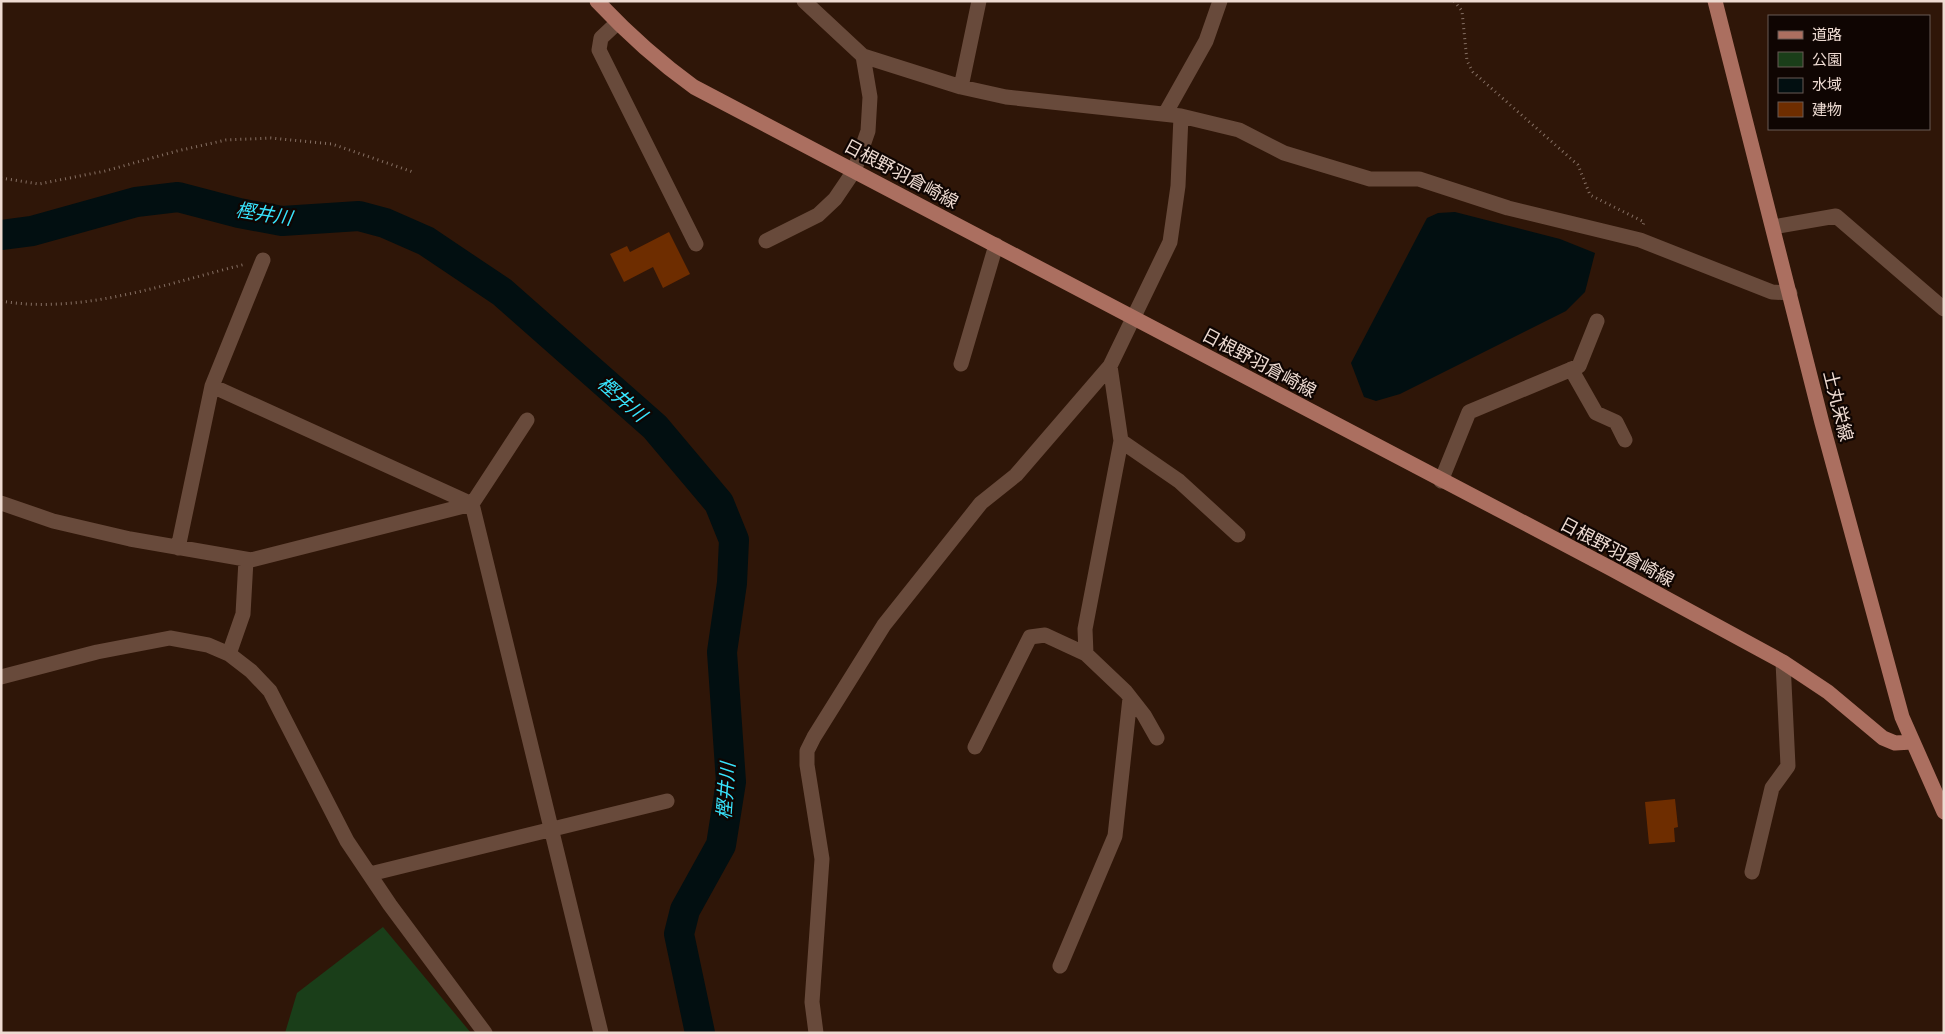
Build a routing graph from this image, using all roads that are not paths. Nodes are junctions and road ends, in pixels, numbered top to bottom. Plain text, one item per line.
1 (596, 1) edge
2 (804, 1) edge
3 (979, 1) edge
4 (1220, 1) edge
5 (1715, 1) edge
6 (617, 23) junction
7 (862, 56) junction
8 (961, 87) junction
9 (1165, 114) junction
10 (1181, 116) junction
11 (854, 171) junction
12 (1774, 227) junction
13 (766, 240) dead end
14 (696, 244) dead end
15 (996, 245) junction
16 (263, 260) road end
17 (1790, 293) junction
18 (1944, 309) edge
19 (1134, 317) junction
20 (1597, 321) dead end
21 (960, 364) dead end
22 (1110, 366) junction
23 (1571, 369) junction
24 (212, 386) junction
25 (527, 420) dead end
26 (1625, 440) dead end
27 (1121, 441) junction
28 (1441, 481) junction
29 (1, 502) edge
30 (472, 504) junction
31 (1238, 535) dead end
32 (178, 548) junction
33 (246, 560) junction
34 (229, 654) junction
35 (1086, 654) junction
36 (1783, 662) junction
37 (1, 677) edge
38 (1130, 698) junction
39 (1157, 738) dead end
40 (1912, 742) junction
41 (975, 747) dead end
42 (667, 801) dead end
43 (1944, 812) edge
44 (552, 830) junction
45 (1752, 872) dead end
46 (370, 874) junction
47 (1060, 966) dead end
48 (485, 1033) edge
49 (601, 1033) edge
50 (816, 1033) edge

1 - 6 main road, 日根野羽倉崎線
2 - 7 street
3 - 8 street
4 - 9 street
5 - 12 main road, 土丸栄線
6 - 11 main road, 日根野羽倉崎線
6 - 14 street
7 - 8 street
7 - 11 street
8 - 9 street
9 - 10 street
10 - 17 street
10 - 19 street
11 - 13 street
11 - 15 main road, 日根野羽倉崎線
12 - 17 main road, 土丸栄線
12 - 18 street
15 - 19 main road, 日根野羽倉崎線
15 - 21 street
16 - 24 street
17 - 40 main road, 土丸栄線
19 - 22 street
19 - 28 main road, 日根野羽倉崎線
20 - 23 street
22 - 27 street
22 - 50 street
23 - 26 street
23 - 28 street
24 - 30 street
24 - 32 street
25 - 30 street
27 - 31 street
27 - 35 street
28 - 36 main road, 日根野羽倉崎線
29 - 32 street
30 - 33 street
30 - 44 street
32 - 33 street
33 - 34 street
34 - 37 street
34 - 46 street
35 - 38 street
35 - 41 street
36 - 40 main road, 日根野羽倉崎線
36 - 45 street
38 - 39 street
38 - 47 street
40 - 43 main road, 土丸栄線
42 - 44 street
44 - 46 street
44 - 49 street
46 - 48 street

